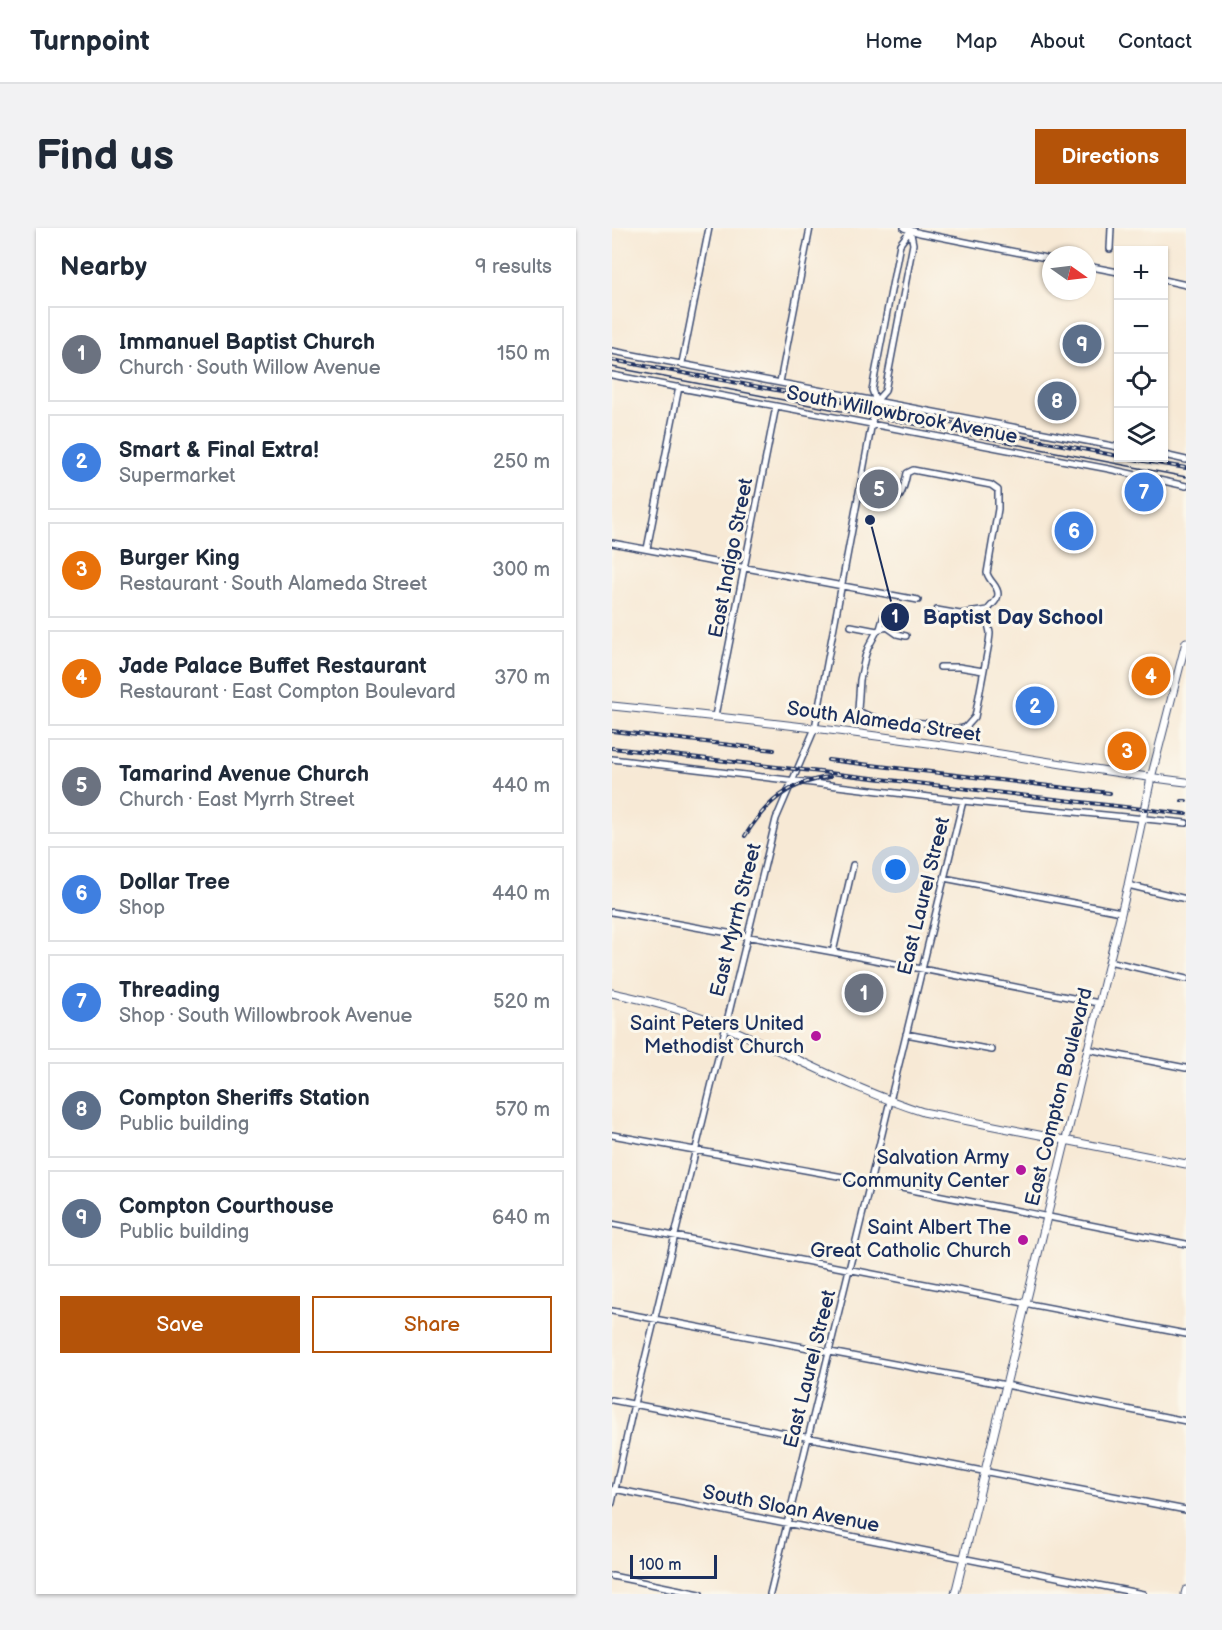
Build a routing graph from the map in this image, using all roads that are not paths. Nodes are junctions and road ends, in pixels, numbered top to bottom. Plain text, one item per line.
1 (708, 228) edge
2 (810, 228) edge
3 (1111, 228) edge
4 (908, 229) edge
5 (1110, 249) dead end
6 (1042, 257) edge
7 (1096, 268) edge
8 (1114, 271) edge
9 (1168, 281) edge
10 (1186, 285) edge
11 (612, 351) edge
12 (682, 363) junction
13 (612, 375) edge
14 (780, 382) junction
15 (679, 387) junction
16 (876, 401) junction
17 (776, 406) junction
18 (872, 425) junction
19 (1114, 446) edge
20 (1168, 456) edge
21 (1186, 460) edge
22 (1186, 486) edge
23 (858, 496) junction
24 (612, 543) edge
25 (647, 549) junction
26 (744, 568) junction
27 (842, 586) junction
28 (918, 600) dead end
29 (937, 610) dead end
30 (988, 610) junction
31 (884, 615) dead end
32 (851, 626) dead end
33 (878, 630) junction
34 (906, 636) dead end
35 (1186, 642) edge
36 (940, 667) dead end
37 (983, 671) junction
38 (612, 706) edge
39 (715, 716) junction
40 (815, 728) junction
41 (612, 759) edge
42 (1151, 778) junction
43 (792, 780) junction
44 (1186, 782) edge
45 (963, 801) junction
46 (1142, 818) junction
47 (1186, 824) edge
48 (853, 865) dead end
49 (944, 878) junction
50 (1128, 885) junction
51 (1186, 898) edge
52 (612, 912) edge
53 (1121, 912) junction
54 (747, 937) junction
55 (833, 952) junction
56 (1109, 961) junction
57 (922, 969) junction
58 (1186, 979) edge
59 (612, 993) edge
60 (1099, 1003) junction
61 (725, 1026) junction
62 (906, 1034) junction
63 (1088, 1049) junction
64 (992, 1050) dead end
65 (1186, 1068) edge
66 (889, 1101) junction
67 (612, 1135) edge
68 (1066, 1140) junction
69 (696, 1151) junction
70 (1186, 1164) edge
71 (871, 1182) junction
72 (1047, 1217) junction
73 (612, 1224) edge
74 (675, 1236) junction
75 (1186, 1244) edge
76 (849, 1270) junction
77 (1025, 1304) junction
78 (612, 1311) edge
79 (655, 1320) junction
80 (1186, 1335) edge
81 (829, 1353) junction
82 (1006, 1385) junction
83 (612, 1400) edge
84 (634, 1404) junction
85 (1186, 1421) edge
86 (808, 1438) junction
87 (984, 1472) junction
88 (614, 1489) edge
89 (612, 1503) edge
90 (1186, 1510) edge
91 (787, 1524) junction
92 (964, 1559) junction
93 (612, 1576) edge
94 (700, 1594) edge
95 (770, 1594) edge
96 (955, 1594) edge
97 (1143, 1594) edge

1 - 12 street
2 - 14 street
3 - 5 street
4 - 6 street
4 - 16 street
4 - 16 street
7 - 8 street
9 - 10 street
11 - 12 street, South Willowbrook Avenue
12 - 14 street, South Willowbrook Avenue
13 - 15 street, South Willowbrook Avenue
14 - 16 street, South Willowbrook Avenue
15 - 17 street, South Willowbrook Avenue
15 - 25 street
16 - 18 street, East Myrrh Street
16 - 19 street, South Willowbrook Avenue
17 - 18 street, South Willowbrook Avenue
17 - 26 street, East Indigo Street
18 - 22 street, South Willowbrook Avenue
18 - 23 street, East Myrrh Street
20 - 21 street
23 - 27 street, East Myrrh Street
23 - 30 street
24 - 25 street
25 - 26 street
26 - 27 street
26 - 39 street, East Indigo Street
27 - 28 street
27 - 40 street, East Myrrh Street
29 - 30 street
30 - 37 street
31 - 33 street
32 - 33 street
33 - 34 street
33 - 37 street
35 - 42 main road, East Compton Boulevard
36 - 37 street
38 - 39 main road, South Alameda Street
39 - 40 main road, South Alameda Street
40 - 42 main road, South Alameda Street
40 - 43 street, East Myrrh Street
41 - 43 street
42 - 44 main road, South Alameda Street
42 - 46 main road, East Compton Boulevard
43 - 45 street
43 - 54 street, East Myrrh Street
45 - 46 street
45 - 49 street, East Laurel Street
46 - 47 street
46 - 50 main road, East Compton Boulevard
48 - 55 street
49 - 53 street
49 - 57 street, East Laurel Street
50 - 51 street
50 - 53 main road, East Compton Boulevard
52 - 54 street
53 - 56 main road, East Compton Boulevard
54 - 55 street
54 - 61 street, East Myrrh Street
55 - 57 street
56 - 58 street
56 - 60 main road, East Compton Boulevard
57 - 60 street
57 - 62 street, East Laurel Street
59 - 61 main road
60 - 63 main road, East Compton Boulevard
61 - 66 main road
61 - 69 street, East Myrrh Street
62 - 64 street
62 - 66 street, East Laurel Street
63 - 65 street
63 - 68 main road, East Compton Boulevard
66 - 68 main road
66 - 71 street, East Laurel Street
67 - 69 street
68 - 70 main road
68 - 72 main road, East Compton Boulevard
69 - 71 street
69 - 74 street, East Myrrh Street
71 - 72 street
71 - 76 street, East Laurel Street
72 - 75 street
72 - 77 main road, East Compton Boulevard
73 - 74 street
74 - 76 street
74 - 79 street, East Myrrh Street
76 - 77 street
76 - 81 street, East Laurel Street
77 - 80 street
77 - 82 main road, East Compton Boulevard
78 - 79 street
79 - 81 street
79 - 84 street, East Myrrh Street
81 - 82 street
81 - 86 street, East Laurel Street
82 - 85 street
82 - 87 main road, East Compton Boulevard
83 - 84 street
84 - 86 street
84 - 88 street, East Myrrh Street
86 - 87 street
86 - 91 street, East Laurel Street
87 - 90 street
87 - 92 main road, East Compton Boulevard
88 - 89 street, East Myrrh Street
88 - 91 street, South Sloan Avenue
91 - 92 street, South Sloan Avenue
91 - 95 street, East Laurel Street
92 - 96 main road, East Compton Boulevard
92 - 97 street, South Sloan Avenue
93 - 94 street

